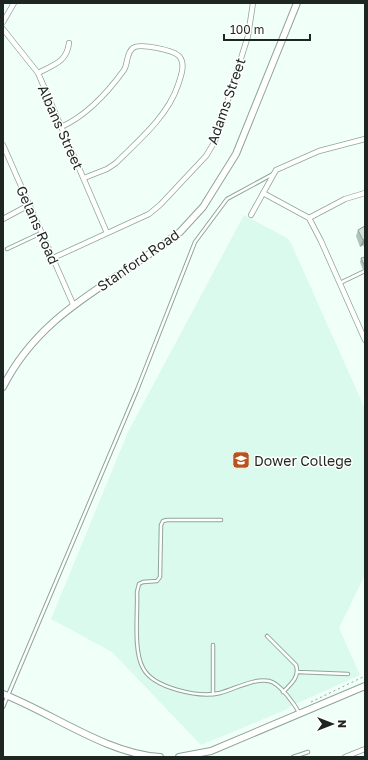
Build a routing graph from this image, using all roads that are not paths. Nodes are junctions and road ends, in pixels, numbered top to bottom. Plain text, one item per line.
1 (14, 3) edge
2 (253, 3) edge
3 (297, 3) edge
4 (3, 22) edge
5 (3, 29) edge
6 (69, 43) dead end
7 (38, 73) junction
8 (62, 127) junction
9 (365, 139) edge
10 (3, 145) edge
11 (273, 174) junction
12 (84, 178) junction
13 (263, 193) junction
14 (365, 193) edge
15 (29, 205) junction
16 (251, 215) dead end
17 (309, 218) junction
18 (3, 219) edge
19 (41, 233) junction
20 (107, 233) junction
21 (7, 249) dead end
22 (53, 258) junction
23 (365, 271) edge
24 (340, 283) junction
25 (73, 304) junction
26 (365, 340) edge
27 (3, 387) edge
28 (221, 520) dead end
29 (267, 636) dead end
30 (213, 645) dead end
31 (298, 672) junction
32 (348, 674) dead end
33 (365, 686) edge
34 (283, 692) junction
35 (213, 694) junction
36 (6, 695) edge
37 (3, 708) edge
38 (300, 714) junction
39 (365, 749) edge
40 (211, 751) junction
41 (308, 752) dead end
42 (160, 757) edge
43 (179, 757) edge
44 (201, 757) edge
45 (293, 757) edge
46 (345, 757) edge

1 - 4 street
2 - 20 street, Adams Street
3 - 25 main road, Stanford Road
5 - 7 street, Albans Street
6 - 7 street
7 - 8 street, Albans Street
8 - 12 street, Albans Street
8 - 12 street
9 - 11 street
10 - 15 street, Gelans Road
11 - 13 street
11 - 36 lane
12 - 20 street, Albans Street
13 - 16 street
13 - 17 street
14 - 17 street
15 - 18 street
15 - 19 street, Gelans Road
17 - 24 street
19 - 21 lane
19 - 22 street, Gelans Road
20 - 22 street, Adams Street
22 - 25 street, Gelans Road
23 - 24 lane
24 - 26 street
25 - 27 main road, Stanford Road
28 - 35 lane
29 - 31 lane
30 - 35 lane
31 - 32 lane
31 - 34 lane
33 - 38 main road
34 - 35 lane
34 - 38 lane
36 - 37 lane
36 - 42 main road
38 - 40 main road
39 - 46 street
40 - 43 main road
40 - 44 main road
41 - 45 lane

